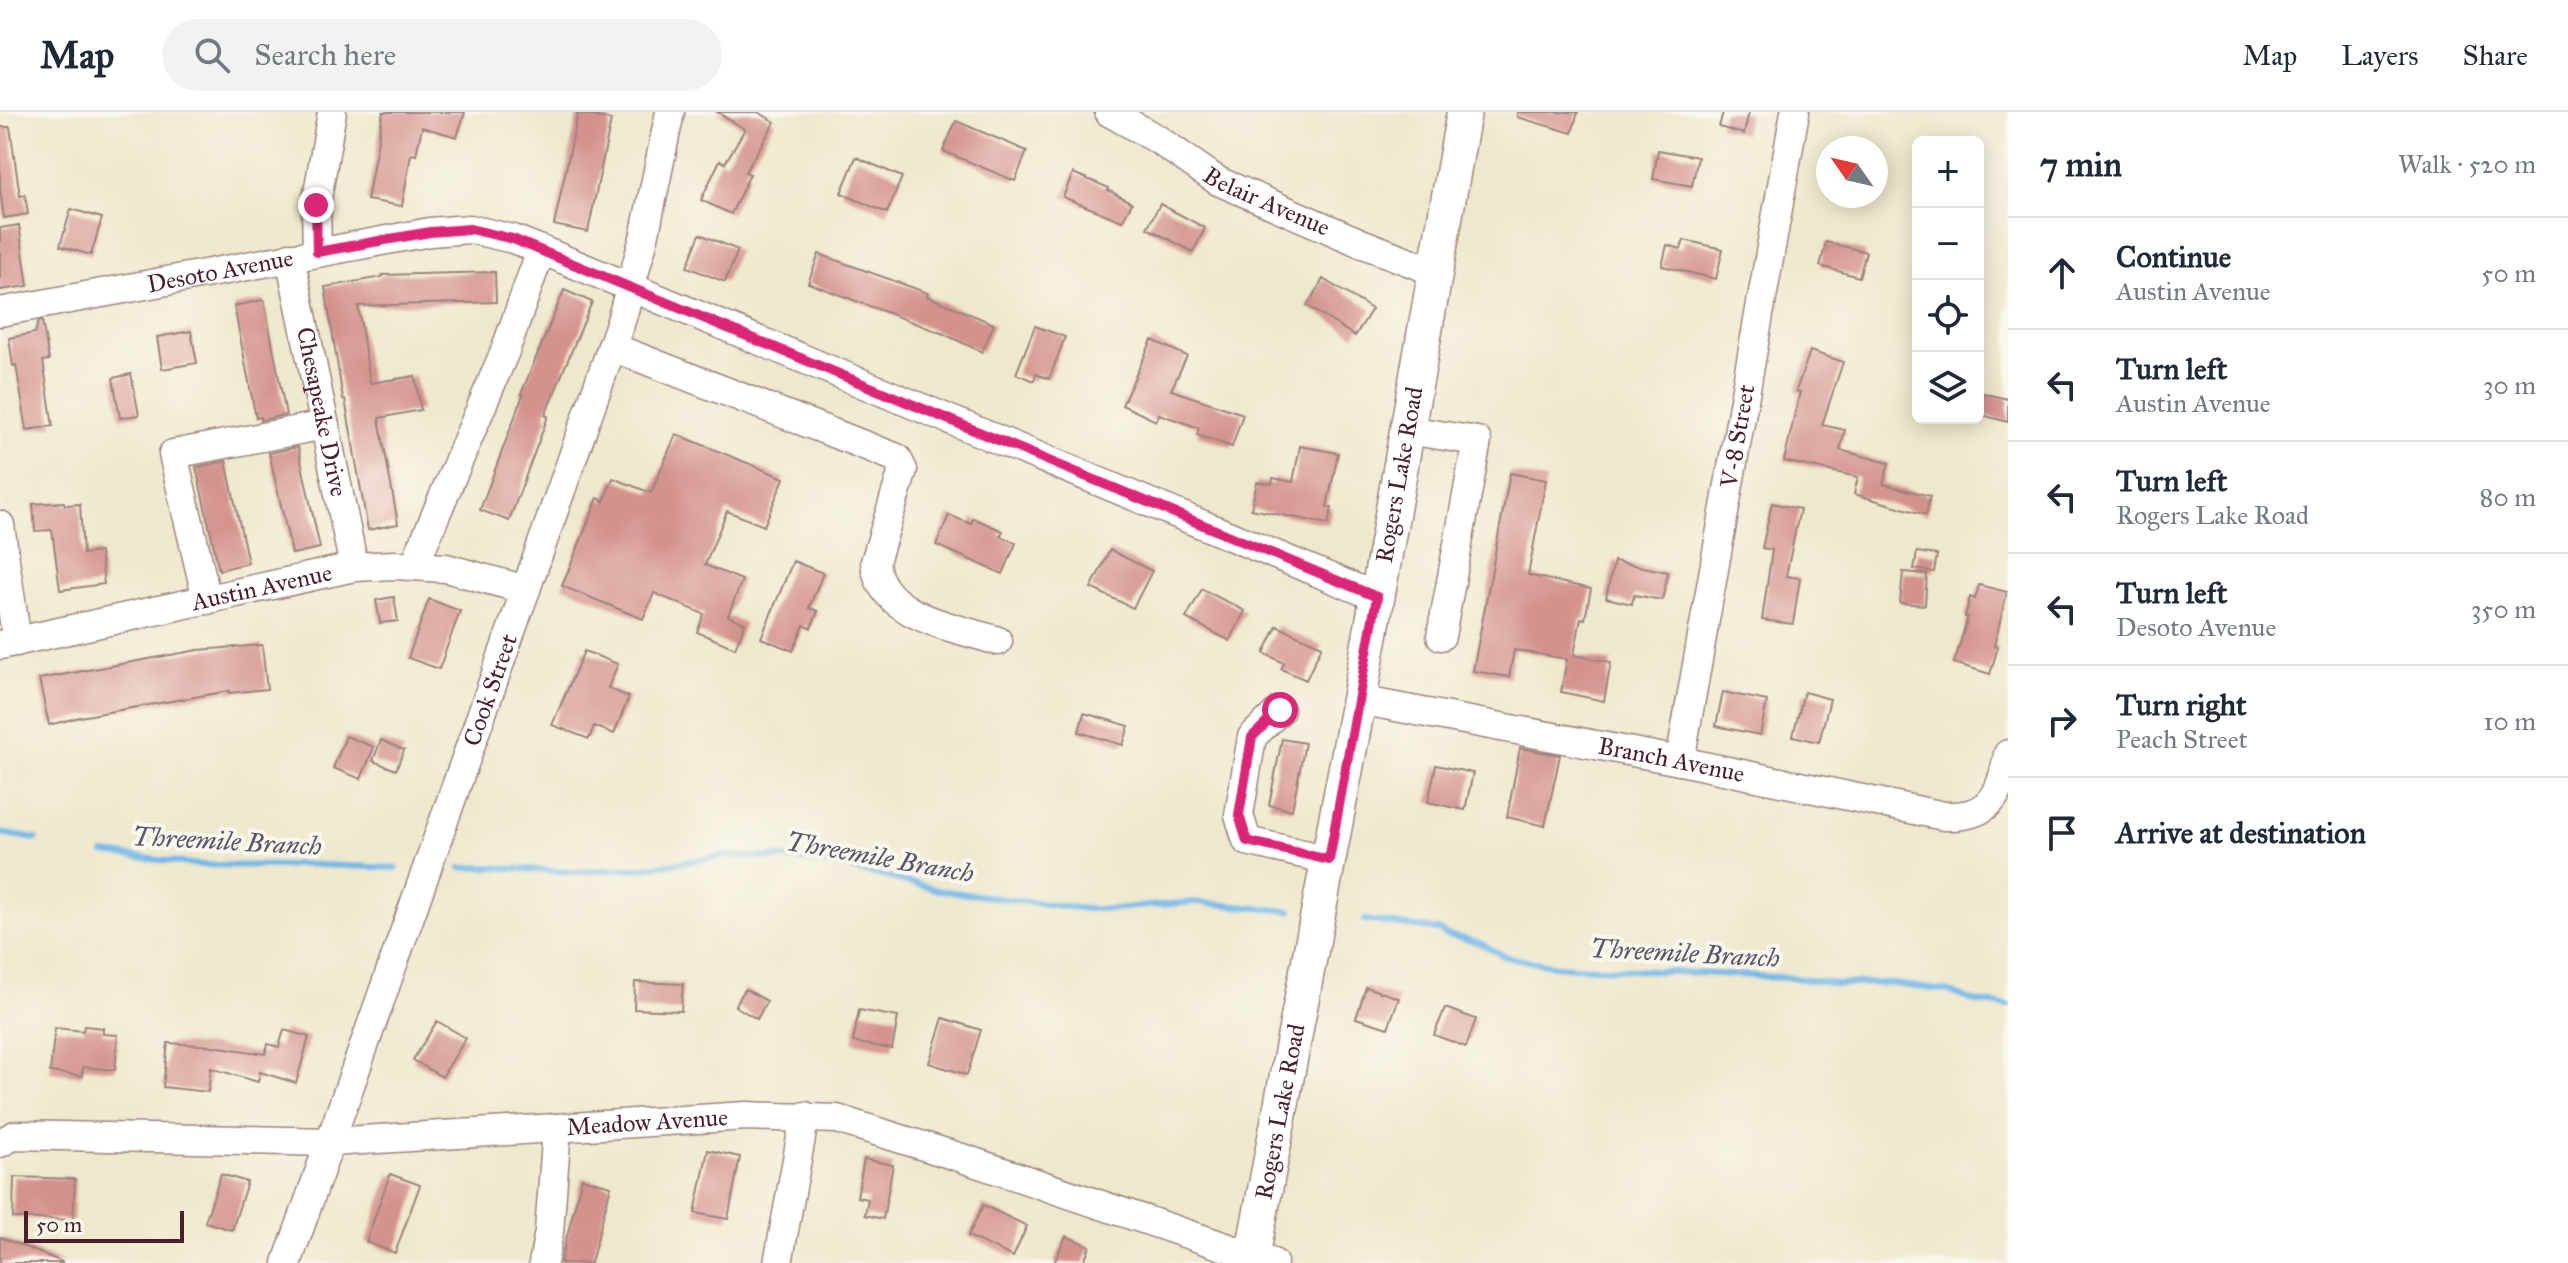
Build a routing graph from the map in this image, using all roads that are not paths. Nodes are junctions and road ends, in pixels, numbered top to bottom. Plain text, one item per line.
1 (332, 112) edge
2 (670, 112) edge
3 (1109, 112) edge
4 (1464, 112) edge
5 (1795, 112) edge
6 (541, 250) junction
7 (317, 252) junction
8 (290, 257) junction
9 (1436, 272) junction
10 (631, 286) junction
11 (0, 312) edge
12 (612, 347) junction
13 (325, 425) junction
14 (1407, 430) junction
15 (0, 525) edge
16 (414, 566) junction
17 (354, 567) junction
18 (526, 590) junction
19 (1377, 597) junction
20 (207, 600) junction
21 (1441, 636) dead end
22 (998, 641) dead end
23 (8, 643) edge
24 (1359, 700) junction
25 (1280, 710) dead end
26 (2008, 754) edge
27 (1680, 761) junction
28 (1329, 860) junction
29 (805, 1116) junction
30 (557, 1128) junction
31 (330, 1142) junction
32 (0, 1143) edge
33 (1259, 1261) edge
34 (287, 1263) edge
35 (543, 1263) edge
36 (778, 1263) edge

1 - 7 street
2 - 10 street, Cook Street
3 - 9 street, Belair Avenue
4 - 9 main road, Rogers Lake Road
5 - 27 street, V-8 Street
6 - 7 street, Desoto Avenue
6 - 10 street, Desoto Avenue
6 - 16 street
7 - 8 street, Desoto Avenue
8 - 11 street, Desoto Avenue
8 - 13 street, Chesapeake Drive
9 - 14 main road, Rogers Lake Road
10 - 12 street, Cook Street
10 - 19 street, Desoto Avenue
12 - 18 street, Cook Street
12 - 22 street
13 - 17 street, Chesapeake Drive
13 - 20 street
14 - 19 main road, Rogers Lake Road
14 - 21 street
15 - 23 street
16 - 17 street, Austin Avenue
16 - 18 street, Austin Avenue
17 - 20 street, Austin Avenue
18 - 31 street, Cook Street
19 - 24 main road, Rogers Lake Road
20 - 23 street, Austin Avenue
24 - 27 street, Branch Avenue
24 - 28 main road, Rogers Lake Road
25 - 28 street
26 - 27 street, Branch Avenue
28 - 33 main road, Rogers Lake Road
29 - 30 street, Meadow Avenue
29 - 33 street, Meadow Avenue
29 - 36 street
30 - 31 street, Meadow Avenue
30 - 35 street
31 - 32 street, Meadow Avenue
31 - 34 street, Cook Street

